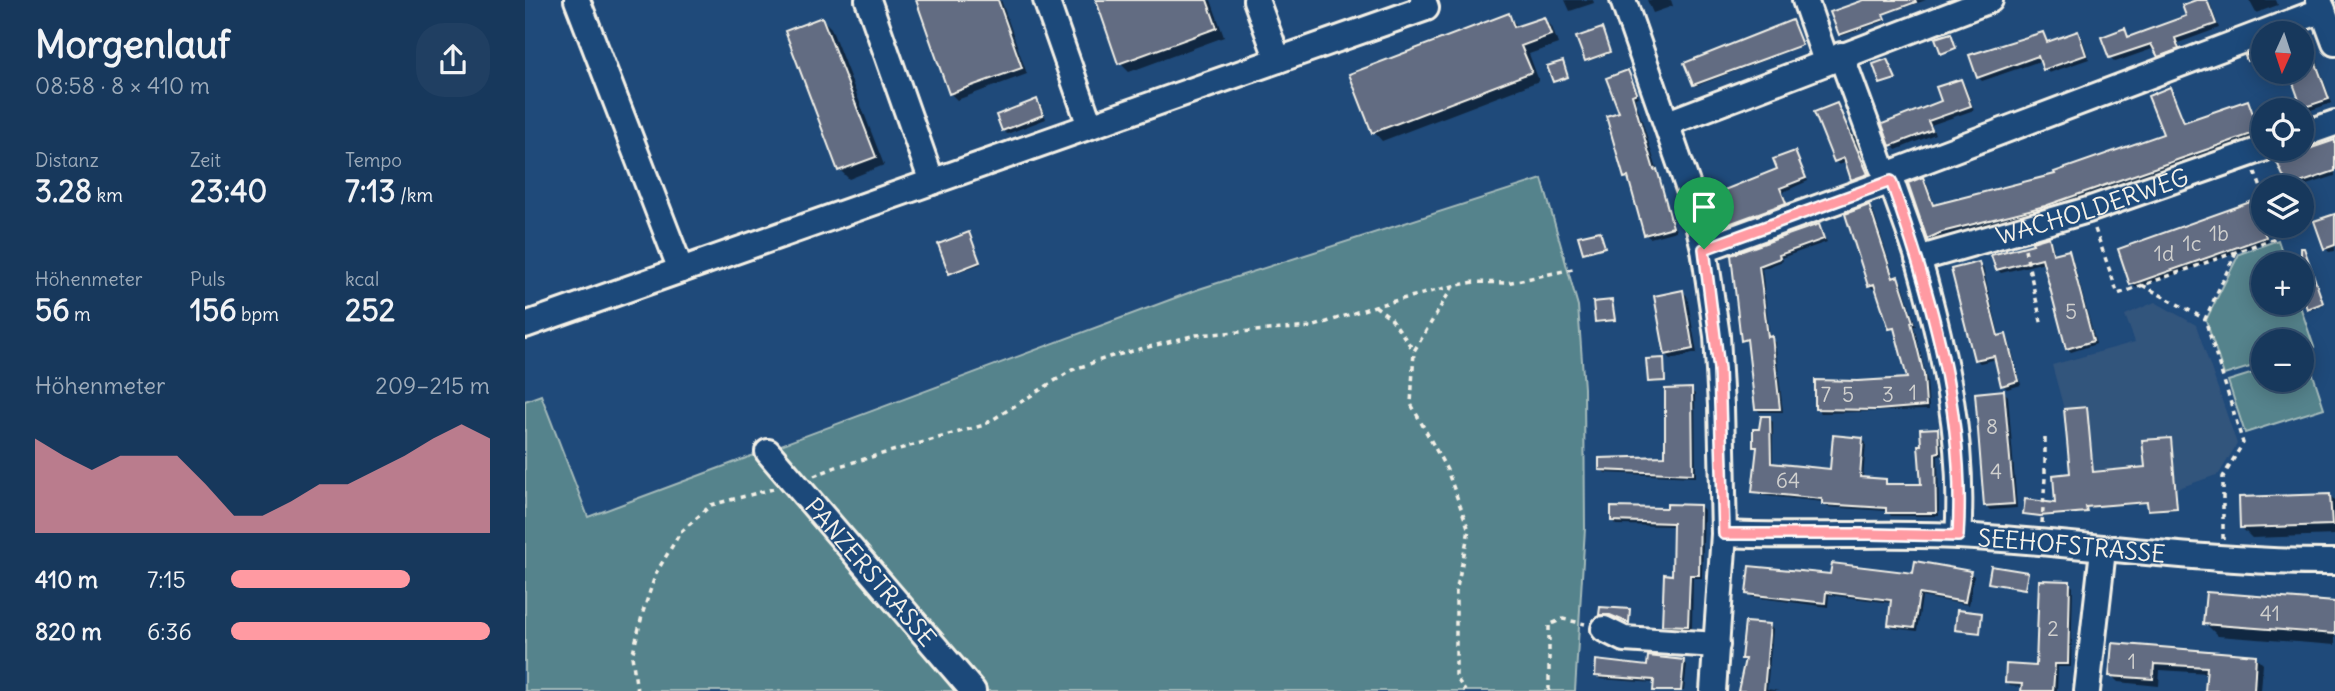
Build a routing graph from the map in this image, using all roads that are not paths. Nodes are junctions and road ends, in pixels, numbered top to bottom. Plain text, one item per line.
1 (577, 0) edge
2 (867, 0) edge
3 (1046, 0) edge
4 (1256, 0) edge
5 (1423, 0) edge
6 (1623, 0) edge
7 (1805, 0) edge
8 (1990, 0) edge
9 (2321, 5) edge
10 (2335, 43) edge
11 (1833, 58) junction
12 (1278, 60) junction
13 (1668, 123) junction
14 (2335, 123) edge
15 (1090, 126) junction
16 (2314, 130) edge
17 (2251, 153) edge
18 (1890, 177) junction
19 (932, 182) junction
20 (1704, 249) junction
21 (1918, 259) junction
22 (681, 270) junction
23 (525, 325) edge
24 (768, 452) dead end
25 (1724, 534) junction
26 (1958, 536) junction
27 (2103, 550) junction
28 (2335, 562) edge
29 (1604, 629) road end
30 (1717, 645) junction
31 (973, 691) edge
32 (1713, 691) edge
33 (2087, 691) edge

1 - 22 street
2 - 19 street
3 - 15 street
4 - 12 street
5 - 12 street
6 - 13 street
7 - 11 street
8 - 11 street
9 - 10 street
9 - 18 street
11 - 13 street
11 - 18 street
12 - 15 street
13 - 20 street
14 - 16 street
15 - 19 street
17 - 21 street, WACHOLDERWEG
18 - 20 street
18 - 21 street
19 - 22 street
20 - 25 street
21 - 26 street
22 - 23 street
24 - 31 street, PANZERSTRASSE
25 - 26 street, SEEHOFSTRASSE
25 - 30 street
26 - 27 street, SEEHOFSTRASSE
27 - 28 street, SEEHOFSTRASSE
27 - 33 street
29 - 30 street
30 - 32 street

